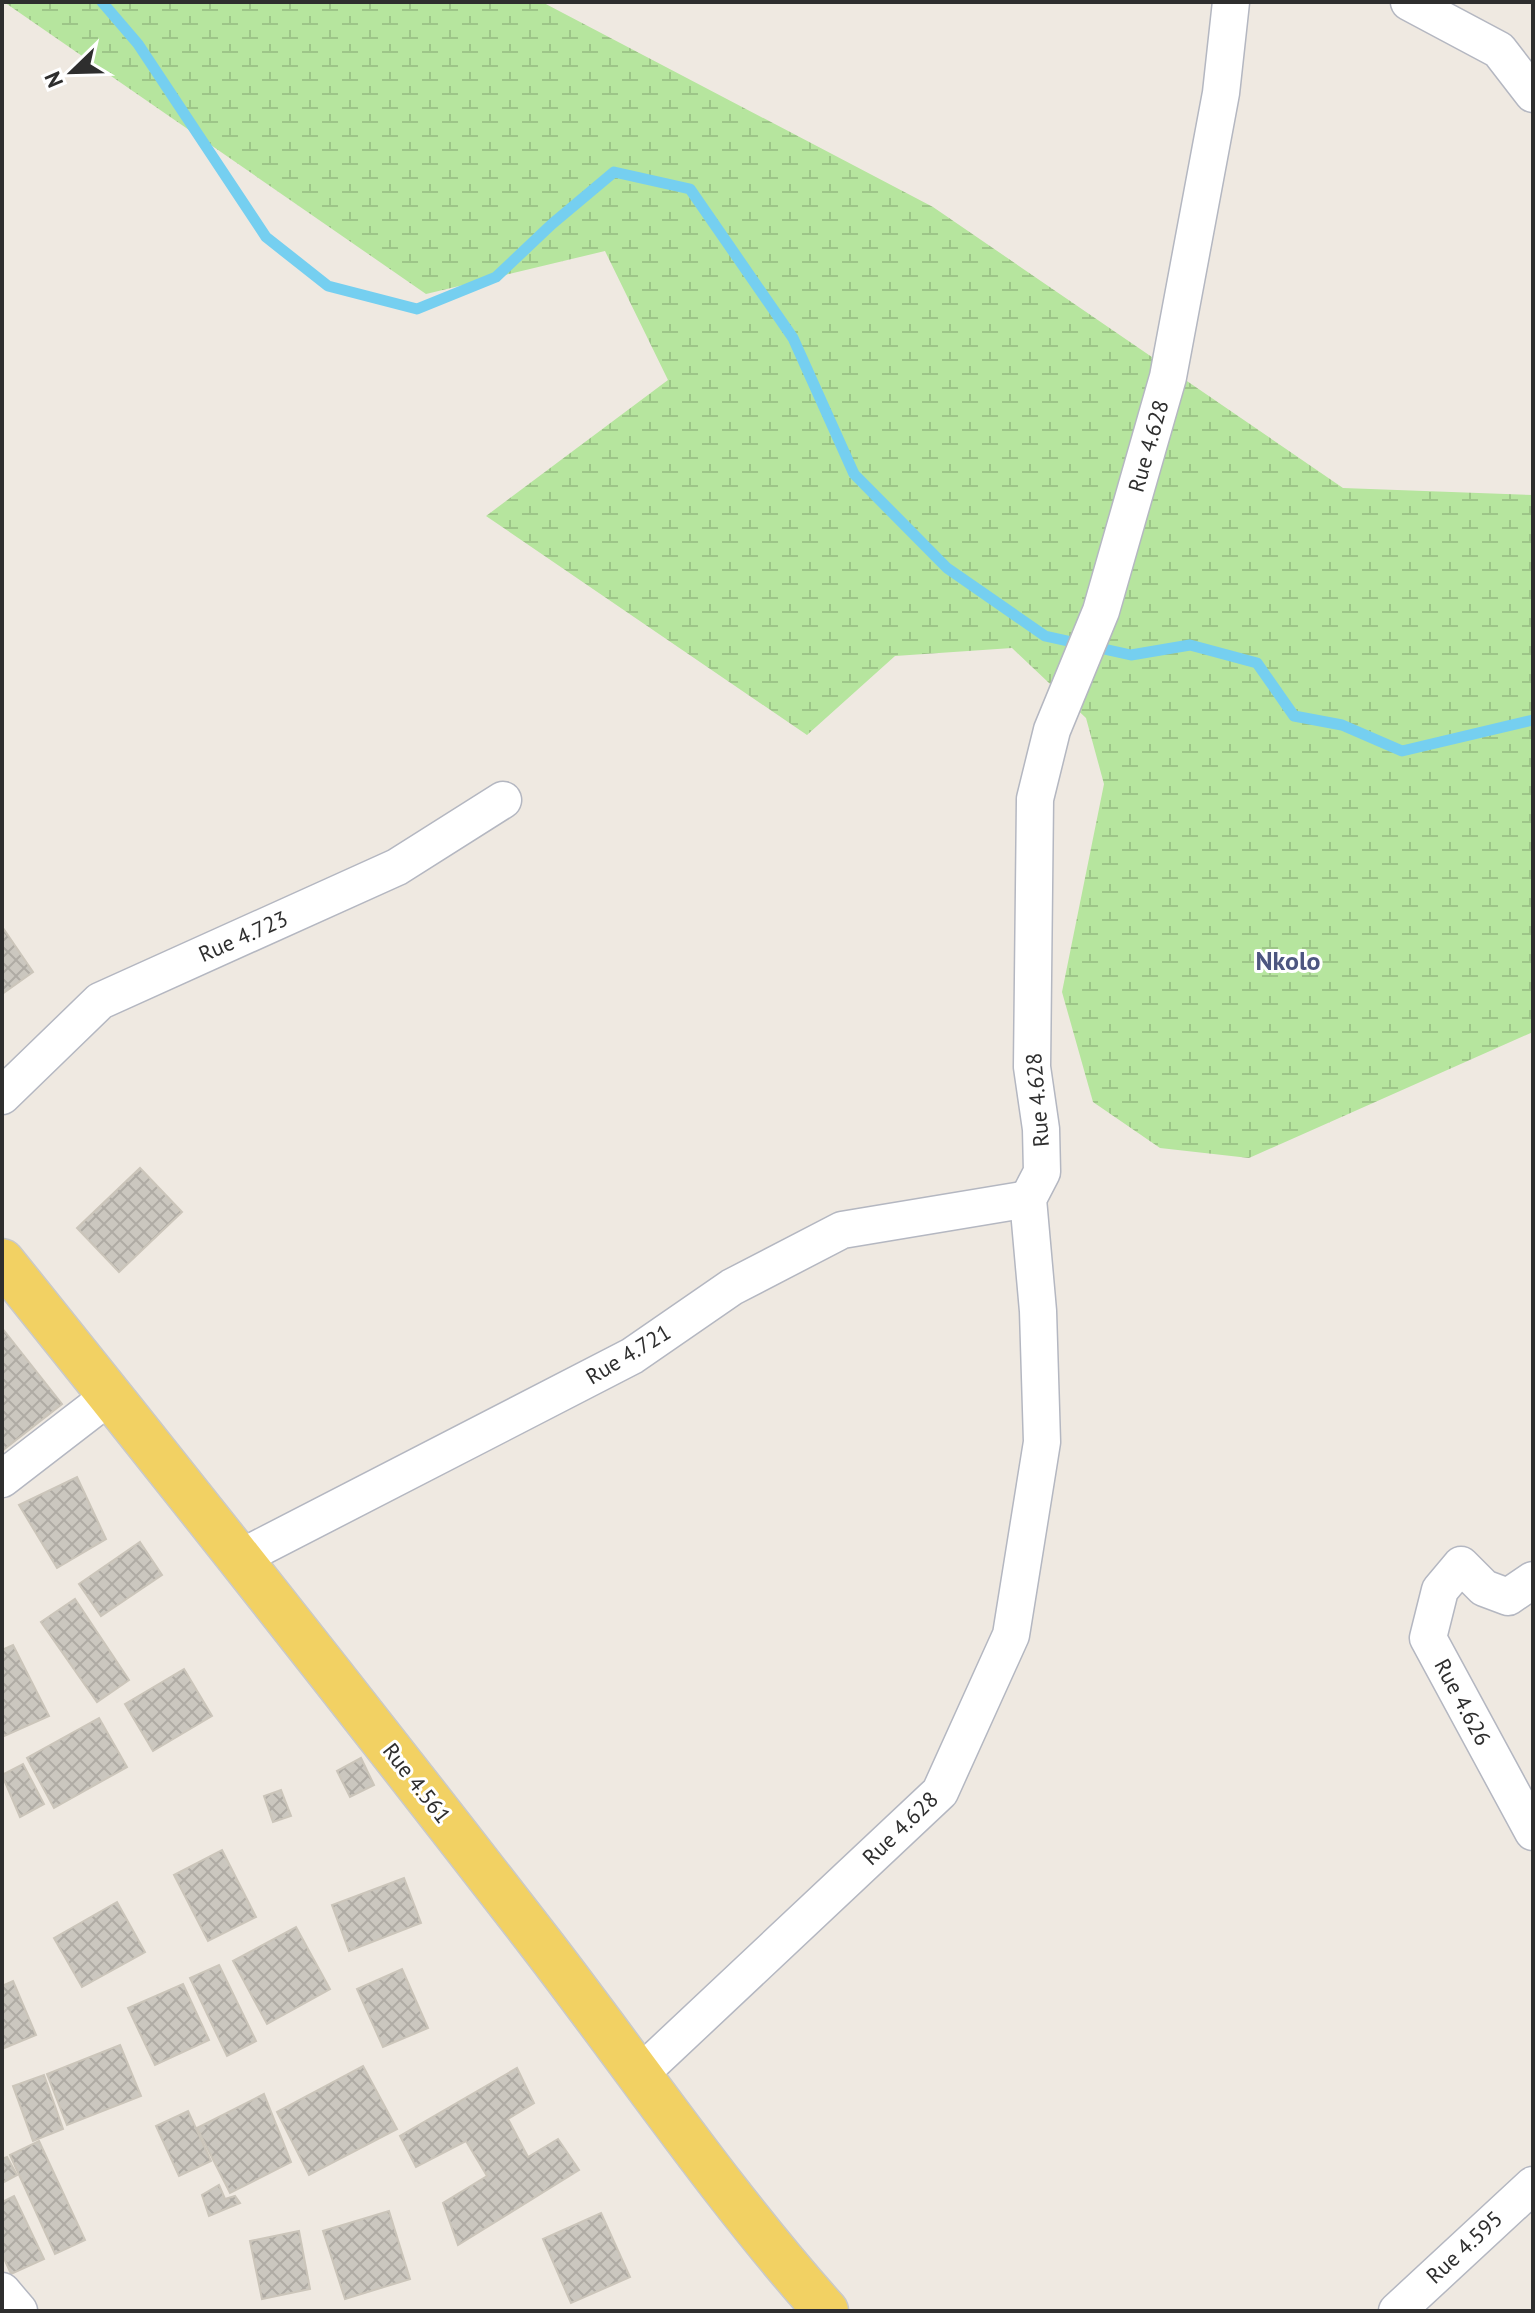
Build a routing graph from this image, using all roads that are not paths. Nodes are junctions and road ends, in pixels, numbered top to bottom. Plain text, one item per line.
1 (1231, 2) edge
2 (1409, 2) edge
3 (1533, 94) edge
4 (503, 800) dead end
5 (2, 1096) edge
6 (1028, 1199) junction
7 (2, 1261) edge
8 (111, 1395) junction
9 (2, 1479) edge
10 (242, 1557) junction
11 (1533, 1580) edge
12 (1533, 1832) edge
13 (641, 2073) junction
14 (1532, 2187) edge
15 (2, 2291) edge
16 (19, 2311) edge
17 (826, 2311) edge
18 (1397, 2311) edge

1 - 6 street, Rue 4.628
2 - 3 street
4 - 5 street, Rue 4.723
6 - 10 street, Rue 4.721
6 - 13 street, Rue 4.628
7 - 8 main road, Rue 4.561
8 - 9 street
8 - 10 main road, Rue 4.561
10 - 13 main road, Rue 4.561
11 - 12 street, Rue 4.626
13 - 17 main road, Rue 4.561
14 - 18 street, Rue 4.595
15 - 16 street

